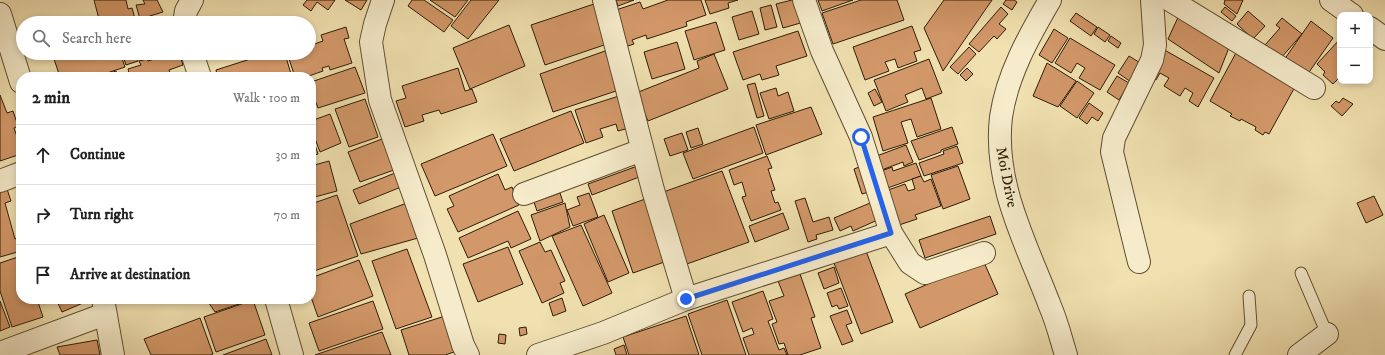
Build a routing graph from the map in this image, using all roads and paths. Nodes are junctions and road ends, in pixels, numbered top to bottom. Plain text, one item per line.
1 (192, 0) edge
2 (383, 0) edge
3 (604, 0) edge
4 (804, 0) edge
5 (1050, 0) edge
6 (1152, 0) edge
7 (1170, 0) edge
8 (1332, 0) edge
9 (1348, 12) edge
10 (0, 14) edge
11 (185, 16) edge
12 (1373, 30) edge
13 (1385, 39) edge
14 (194, 60) edge
15 (18, 72) edge
16 (198, 72) edge
17 (1314, 88) dead end
18 (642, 150) junction
19 (16, 175) edge
20 (0, 181) edge
21 (524, 194) dead end
22 (891, 233) junction
23 (984, 253) dead end
24 (1139, 262) dead end
25 (1301, 273) dead end
26 (1249, 296) dead end
27 (686, 299) junction
28 (277, 304) edge
29 (104, 306) edge
30 (1327, 334) joint
31 (0, 353) edge
32 (113, 355) edge
33 (292, 355) edge
34 (468, 355) edge
35 (538, 355) edge
36 (1066, 355) edge
37 (1235, 355) edge
38 (1299, 355) edge

1 - 11 street
2 - 34 street
3 - 18 street
4 - 22 street
5 - 36 street, Moi Drive
6 - 24 street
7 - 17 street
8 - 9 street
10 - 15 street
12 - 13 street
14 - 16 street
18 - 21 street
18 - 27 street
19 - 20 street
22 - 23 street
22 - 27 street
25 - 30 lane
26 - 37 lane
27 - 35 street
28 - 33 street
29 - 31 street
29 - 32 street
30 - 38 street

